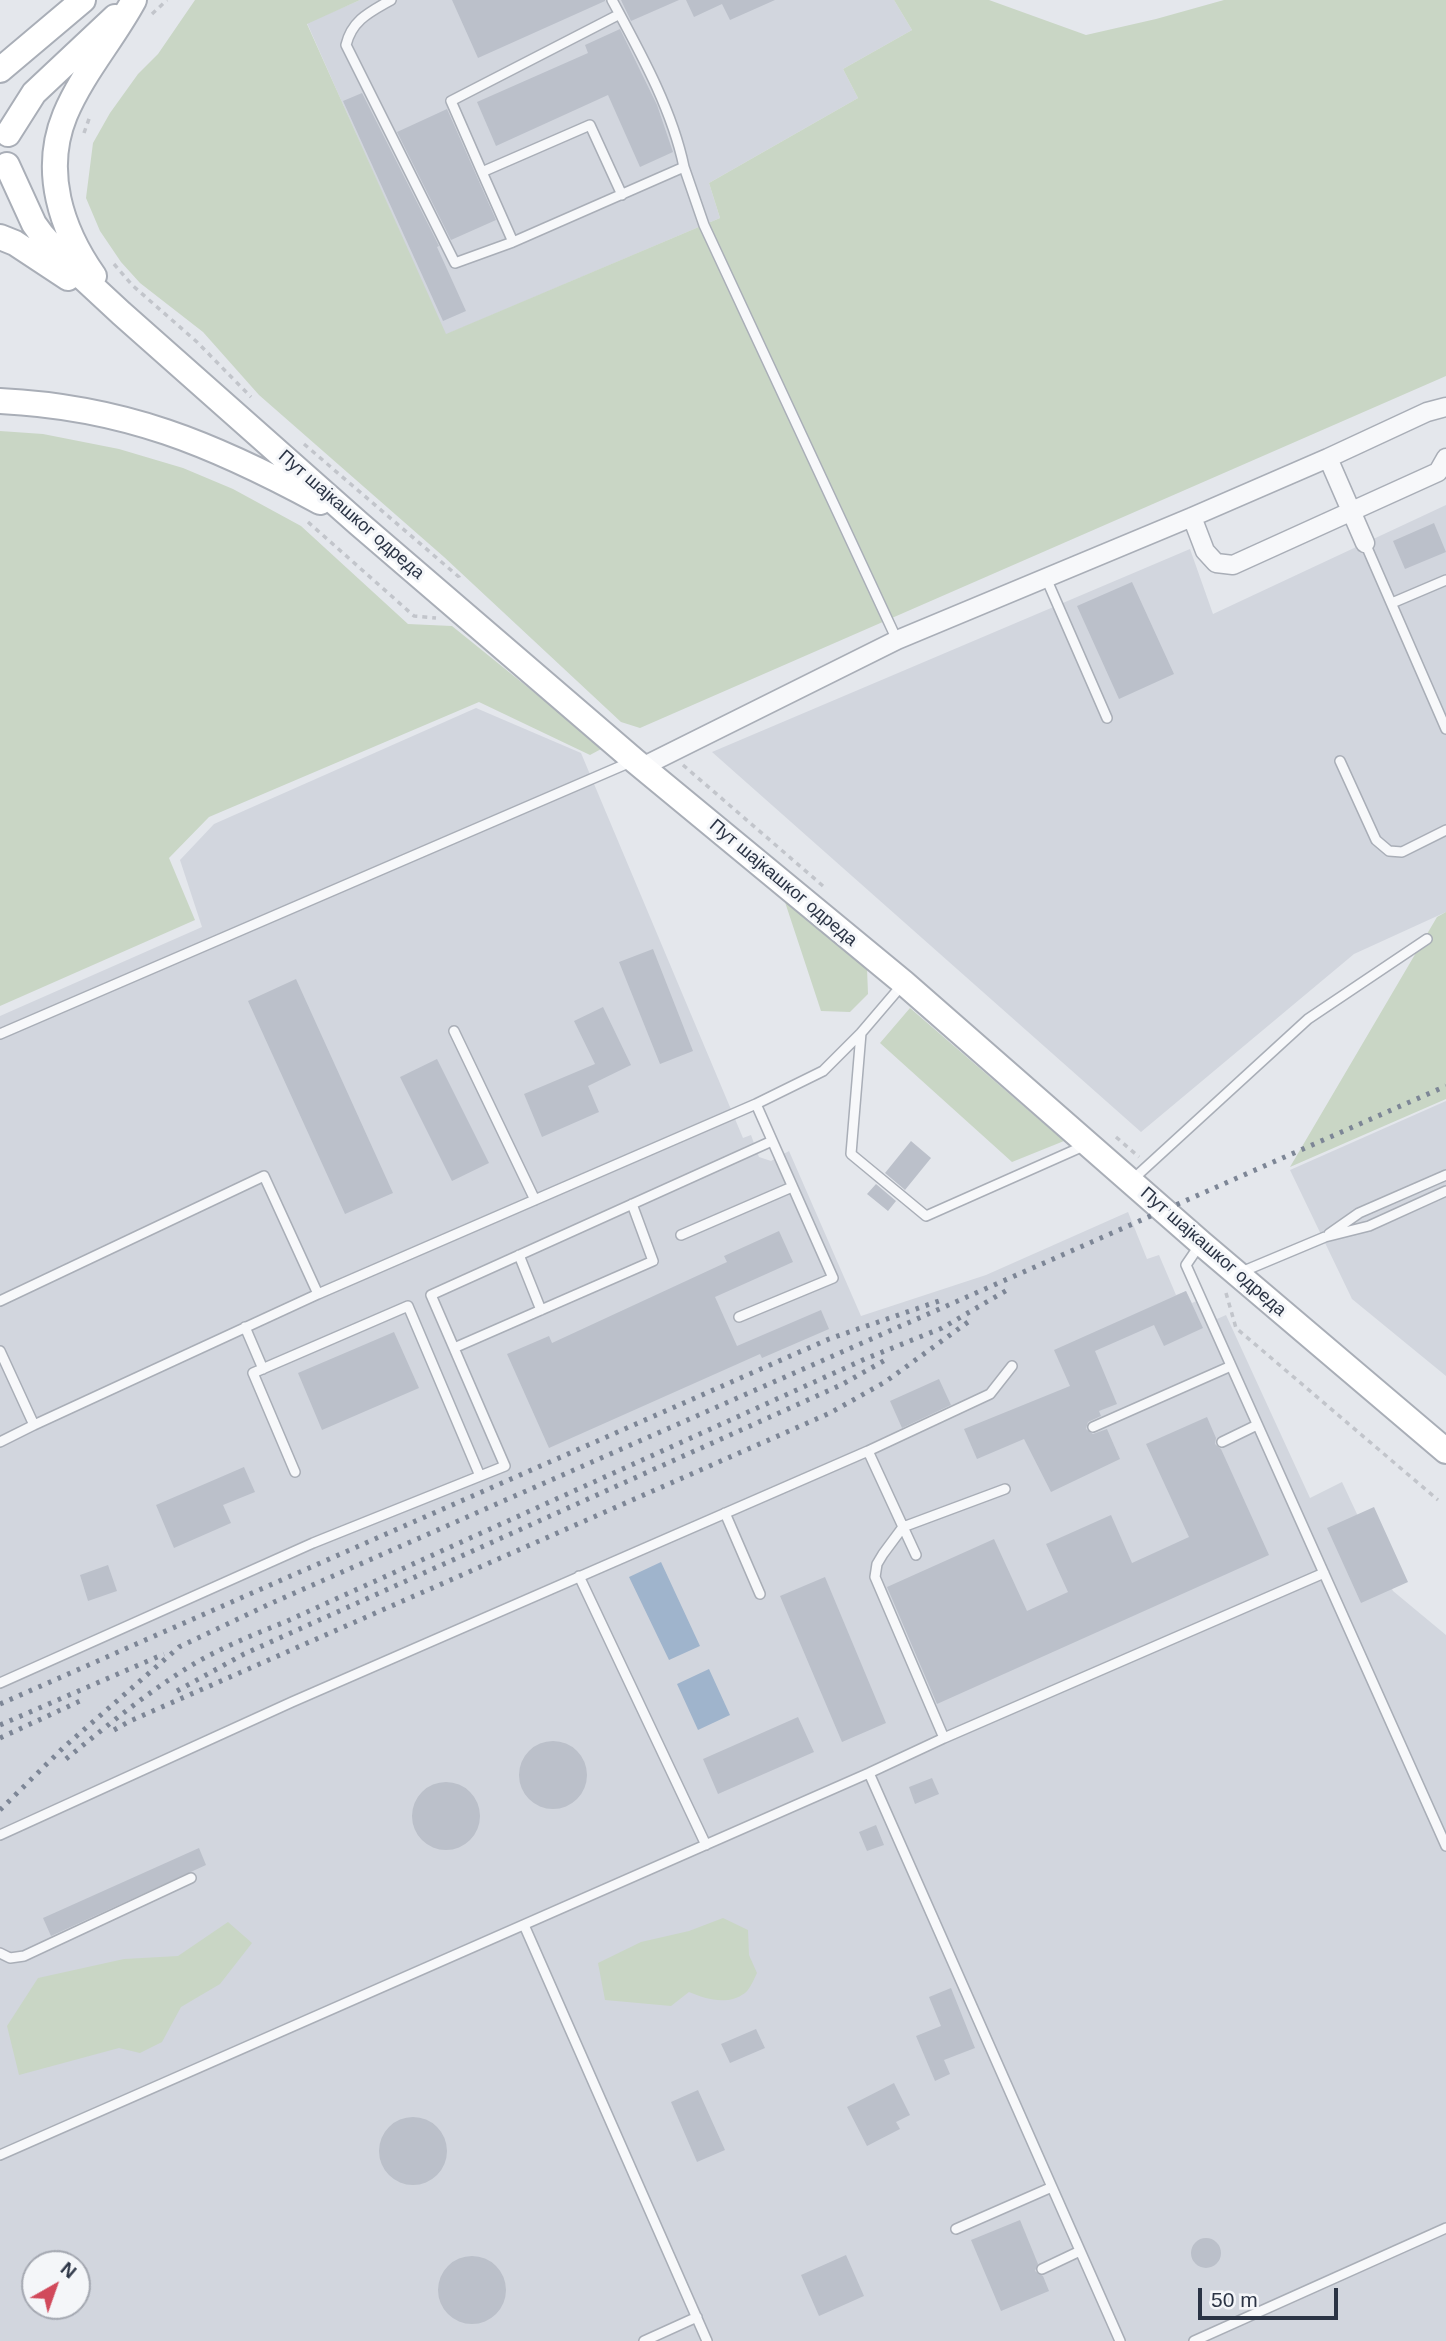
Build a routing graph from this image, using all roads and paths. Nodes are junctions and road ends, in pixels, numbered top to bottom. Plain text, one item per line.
1 (83, 0) edge
2 (133, 0) edge
3 (391, 0) edge
4 (612, 0) edge
5 (618, 15) junction
6 (0, 70) edge
7 (65, 116) junction
8 (4, 125) edge
9 (80, 143) dead end
10 (684, 167) junction
11 (482, 172) junction
12 (3, 174) edge
13 (622, 195) junction
14 (0, 237) edge
15 (513, 242) junction
16 (107, 257) dead end
17 (121, 313) junction
18 (0, 401) edge
19 (258, 404) dead end
20 (1446, 407) edge
21 (300, 441) dead end
22 (1328, 458) junction
23 (1446, 458) edge
24 (1351, 510) junction
25 (1192, 517) junction
26 (305, 520) dead end
27 (358, 523) junction
28 (1365, 543) joint
29 (1046, 578) junction
30 (1446, 580) edge
31 (463, 588) dead end
32 (1392, 603) junction
33 (438, 618) dead end
34 (897, 640) junction
35 (1441, 706) edge
36 (1107, 718) dead end
37 (1446, 729) edge
38 (1340, 761) dead end
39 (638, 764) junction
40 (1446, 830) edge
41 (1427, 939) dead end
42 (904, 984) junction
43 (454, 1031) dead end
44 (861, 1033) junction
45 (0, 1034) edge
46 (755, 1104) junction
47 (772, 1141) junction
48 (1089, 1143) junction
49 (1446, 1175) edge
50 (1131, 1181) junction
51 (792, 1187) junction
52 (1446, 1191) edge
53 (535, 1200) junction
54 (632, 1204) junction
55 (681, 1234) dead end
56 (1325, 1237) junction
57 (1201, 1243) junction
58 (519, 1255) junction
59 (1231, 1281) junction
60 (318, 1294) junction
61 (0, 1301) edge
62 (541, 1310) junction
63 (739, 1317) dead end
64 (245, 1328) junction
65 (454, 1348) junction
66 (0, 1351) edge
67 (1012, 1366) dead end
68 (1231, 1366) junction
69 (262, 1369) junction
70 (34, 1425) junction
71 (1258, 1425) junction
72 (1093, 1427) dead end
73 (0, 1442) edge
74 (1222, 1442) dead end
75 (868, 1451) junction
76 (1446, 1451) edge
77 (295, 1472) dead end
78 (481, 1476) junction
79 (1005, 1489) dead end
80 (1438, 1500) dead end
81 (724, 1514) junction
82 (904, 1527) junction
83 (916, 1555) dead end
84 (1324, 1573) junction
85 (579, 1576) junction
86 (760, 1594) dead end
87 (0, 1683) edge
88 (944, 1738) junction
89 (869, 1773) junction
90 (0, 1835) edge
91 (706, 1845) junction
92 (1446, 1846) edge
93 (191, 1878) dead end
94 (524, 1925) junction
95 (0, 1953) edge
96 (0, 2155) edge
97 (1052, 2188) junction
98 (1446, 2228) edge
99 (956, 2229) dead end
100 (1080, 2251) junction
101 (1042, 2269) dead end
102 (697, 2318) junction
103 (644, 2341) edge
104 (707, 2341) edge
105 (1120, 2341) edge
106 (1194, 2341) edge

1 - 6 street
2 - 7 street
2 - 8 street
3 - 15 lane
4 - 5 lane
5 - 10 lane
5 - 11 lane
7 - 9 path
7 - 17 street
8 - 12 street
10 - 13 lane
10 - 34 lane
11 - 13 lane
11 - 15 lane
12 - 17 street, Пут шајкашког одреда
13 - 15 lane
14 - 17 street, Пут шајкашког одреда
16 - 19 path
17 - 27 street, Пут шајкашког одреда
18 - 27 street
20 - 22 street
21 - 31 path
22 - 24 street
22 - 25 street
23 - 24 street
24 - 25 street
24 - 28 street
25 - 29 street
26 - 33 path
27 - 39 street, Пут шајкашког одреда
28 - 32 lane
29 - 34 street
29 - 36 lane
30 - 32 lane
32 - 35 lane
34 - 39 street
35 - 37 lane
38 - 40 lane
39 - 42 street, Пут шајкашког одреда
39 - 45 lane
41 - 50 lane
42 - 44 lane
42 - 48 street, Пут шајкашког одреда
43 - 53 lane
44 - 46 lane
44 - 48 lane
46 - 47 lane
46 - 53 lane
47 - 51 lane
47 - 54 lane
48 - 50 street, Пут шајкашког одреда
49 - 56 lane
50 - 57 street, Пут шајкашког одреда
51 - 55 lane
51 - 63 lane
52 - 56 lane
53 - 60 lane
54 - 58 lane
54 - 62 lane
56 - 59 lane
57 - 59 street, Пут шајкашког одреда
57 - 68 lane
58 - 62 lane
58 - 65 lane
59 - 76 street, Пут шајкашког одреда
59 - 80 path
60 - 61 lane
60 - 64 lane
62 - 65 lane
64 - 69 lane
64 - 70 lane
65 - 78 lane
66 - 70 lane
67 - 75 lane
68 - 71 lane
68 - 72 lane
69 - 77 lane
69 - 78 lane
70 - 73 lane
71 - 74 lane
71 - 84 lane
75 - 81 lane
75 - 82 lane
78 - 87 lane
79 - 82 lane
81 - 85 lane
81 - 86 lane
82 - 83 lane
82 - 88 lane
84 - 88 lane
84 - 92 lane
85 - 90 lane
85 - 91 lane
88 - 89 lane
89 - 91 lane
89 - 97 lane
91 - 94 lane
93 - 95 lane
94 - 96 lane
94 - 102 lane
97 - 99 lane
97 - 100 lane
98 - 106 lane
100 - 101 lane
100 - 105 lane
102 - 103 lane
102 - 104 lane

